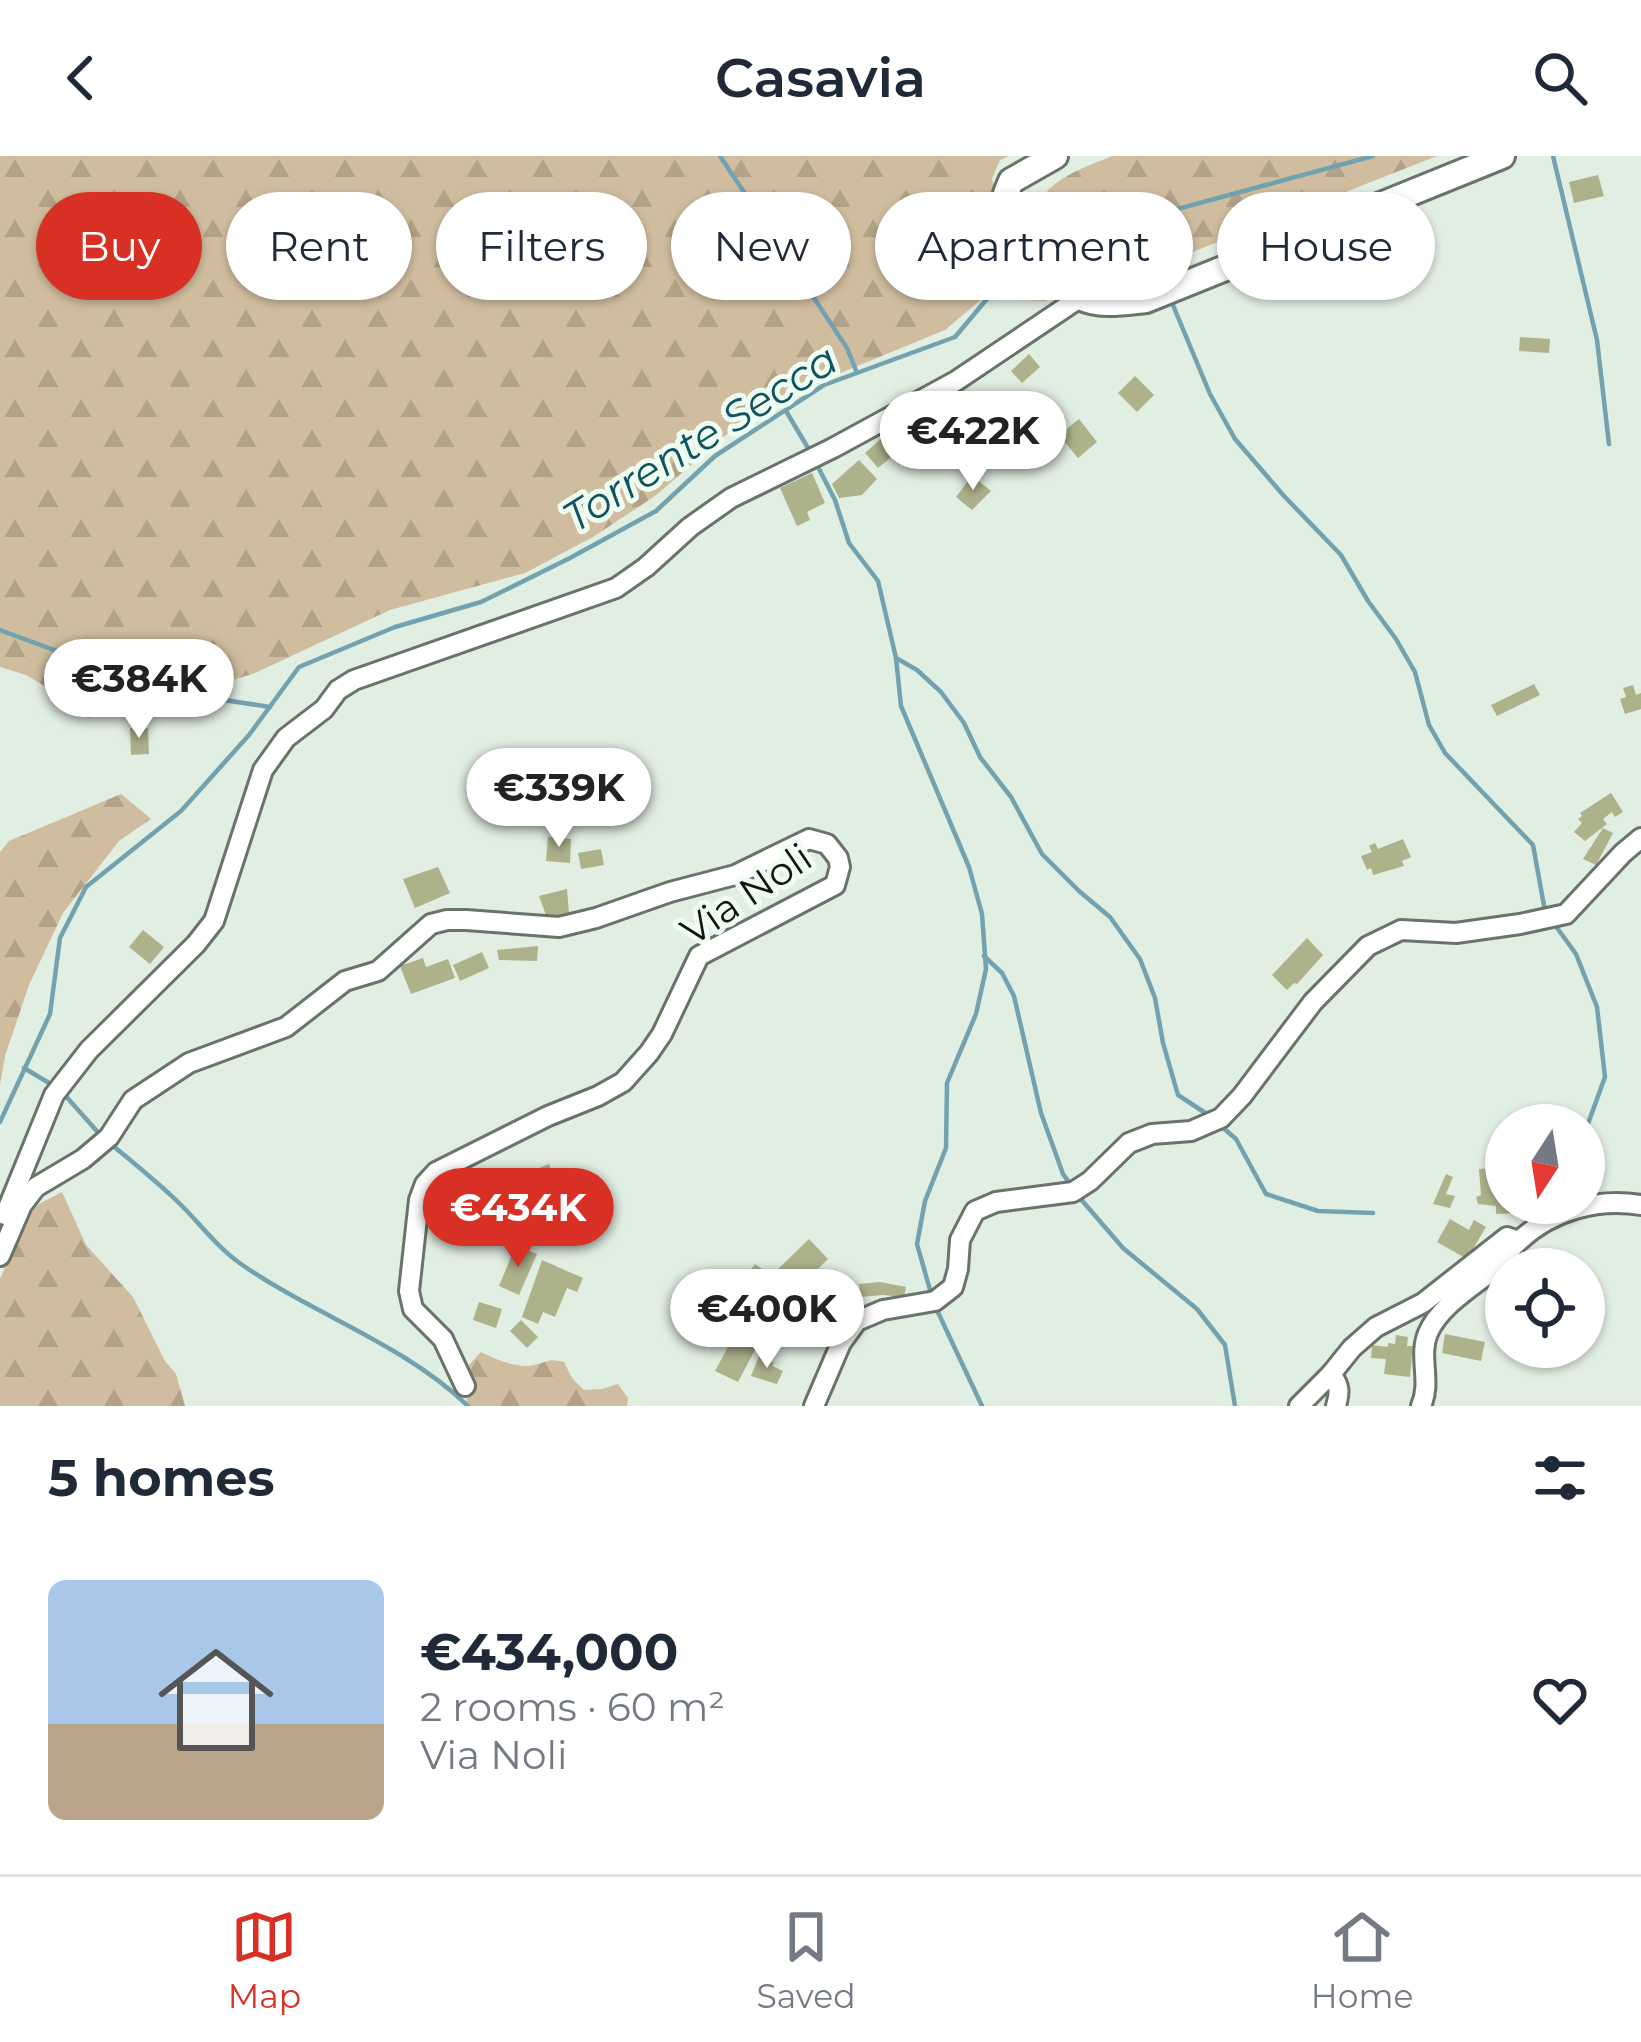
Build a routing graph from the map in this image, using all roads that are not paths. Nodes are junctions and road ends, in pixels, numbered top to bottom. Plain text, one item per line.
1 (1055, 156) edge
2 (1502, 156) edge
3 (1007, 192) edge
4 (1193, 281) edge
5 (1058, 300) edge
6 (1096, 300) edge
7 (1146, 300) edge
8 (1641, 838) edge
9 (1641, 1205) edge
10 (0, 1228) edge
11 (1518, 1241) junction
12 (0, 1256) edge
13 (1331, 1374) junction
14 (465, 1386) dead end
15 (814, 1406) edge
16 (1299, 1406) edge
17 (1336, 1406) edge
18 (1421, 1406) edge

1 - 3 main road
2 - 4 main road
5 - 10 street
6 - 7 main road
8 - 15 street
9 - 11 street
11 - 13 street
11 - 18 street
12 - 14 street, Via Noli
13 - 16 street
13 - 17 street

